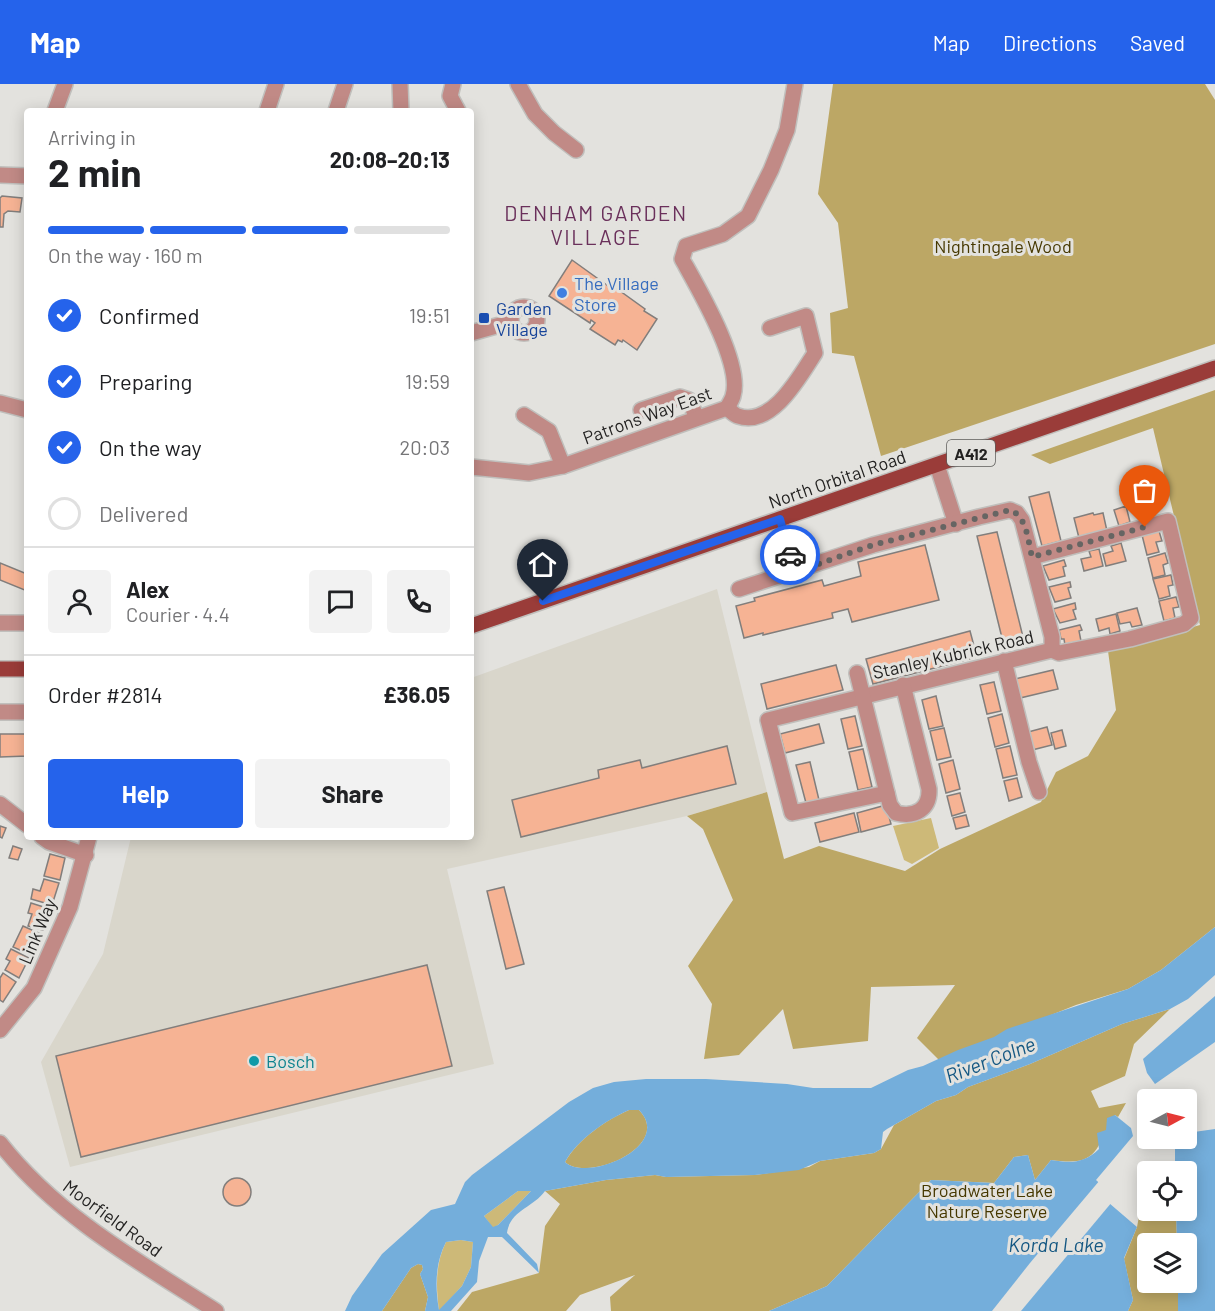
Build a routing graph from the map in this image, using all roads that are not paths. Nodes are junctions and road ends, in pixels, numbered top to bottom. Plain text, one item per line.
1 (65, 84) edge
2 (276, 84) edge
3 (345, 84) edge
4 (400, 84) edge
5 (453, 84) edge
6 (518, 84) edge
7 (795, 84) edge
8 (57, 108) edge
9 (268, 108) edge
10 (337, 108) edge
11 (401, 108) edge
12 (456, 108) edge
13 (576, 150) dead end
14 (0, 175) edge
15 (24, 176) edge
16 (511, 322) dead end
17 (770, 328) dead end
18 (474, 332) edge
19 (1215, 368) edge
20 (0, 403) edge
21 (727, 408) junction
22 (24, 409) edge
23 (641, 410) dead end
24 (524, 415) dead end
25 (697, 418) junction
26 (937, 465) junction
27 (474, 466) edge
28 (563, 466) junction
29 (780, 519) junction
30 (956, 524) junction
31 (1032, 557) junction
32 (795, 572) junction
33 (739, 589) dead end
34 (0, 623) edge
35 (24, 623) edge
36 (474, 625) edge
37 (1052, 650) junction
38 (1004, 661) junction
39 (0, 669) edge
40 (24, 669) edge
41 (857, 673) dead end
42 (903, 685) junction
43 (862, 696) junction
44 (0, 712) edge
45 (23, 712) dead end
46 (1039, 792) dead end
47 (887, 793) junction
48 (0, 804) edge
49 (24, 823) edge
50 (46, 840) edge
51 (89, 840) edge
52 (86, 855) junction
53 (0, 1030) edge
54 (0, 1143) edge
55 (216, 1311) edge

1 - 8 street
2 - 9 street
3 - 10 street
4 - 11 street
5 - 12 street
6 - 13 street
7 - 21 street, Patrons Way East
14 - 15 street
16 - 18 street
17 - 21 street
19 - 26 main road, North Orbital Road / A412
20 - 22 street
21 - 25 street, Patrons Way East
23 - 25 street
24 - 28 street
25 - 28 street, Patrons Way East
26 - 29 main road, North Orbital Road / A412
26 - 30 street
27 - 28 street, Patrons Way East
29 - 32 street
29 - 36 main road, North Orbital Road / A412
30 - 31 street, Stanley Kubrick Road
30 - 32 street, Stanley Kubrick Road
31 - 37 street, Stanley Kubrick Road
31 - 37 street
32 - 33 street, Stanley Kubrick Road
34 - 35 street
37 - 38 street, Stanley Kubrick Road
38 - 42 street, Stanley Kubrick Road
38 - 46 street
39 - 40 main road
41 - 43 street
42 - 43 street, Stanley Kubrick Road
42 - 47 street
43 - 47 street
43 - 47 street, Stanley Kubrick Road
44 - 45 street
48 - 49 street
50 - 52 street
51 - 52 street, Link Way
52 - 53 street, Link Way
54 - 55 street, Moorfield Road

